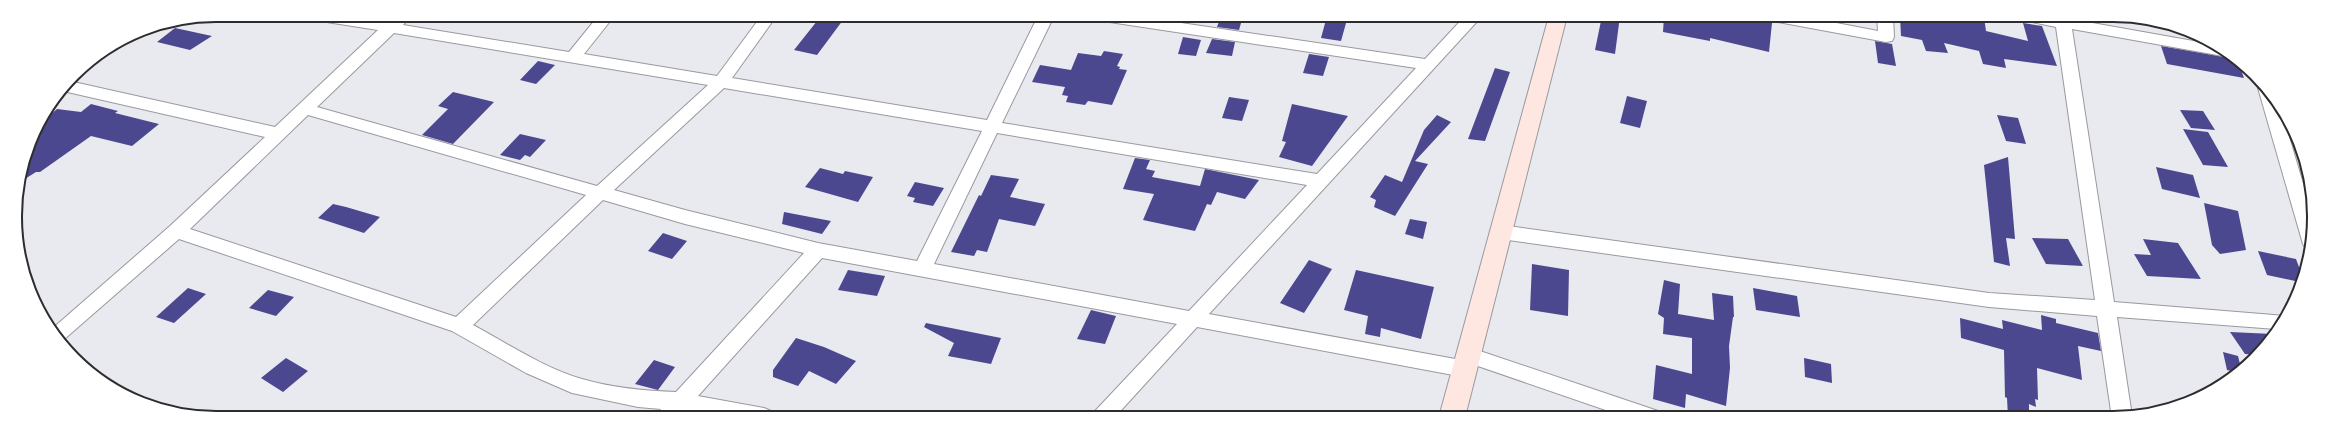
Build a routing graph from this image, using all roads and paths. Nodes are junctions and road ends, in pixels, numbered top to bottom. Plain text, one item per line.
1 (358, 22) edge
2 (396, 22) edge
3 (602, 22) edge
4 (766, 22) edge
5 (1043, 22) edge
6 (1187, 22) edge
7 (1468, 22) edge
8 (1556, 22) edge
9 (1805, 22) edge
10 (1885, 22) edge
11 (2062, 22) edge
12 (2072, 22) edge
13 (1201, 23) edge
14 (390, 27) junction
15 (2211, 49) edge
16 (573, 57) junction
17 (1429, 65) junction
18 (722, 81) junction
19 (71, 87) edge
20 (2270, 103) edge
21 (306, 110) junction
22 (992, 126) junction
23 (279, 134) junction
24 (1322, 181) junction
25 (600, 193) junction
26 (2307, 227) edge
27 (176, 231) junction
28 (1501, 232) junction
29 (818, 250) junction
30 (922, 270) junction
31 (2106, 309) junction
32 (1193, 319) junction
33 (2276, 322) edge
34 (459, 326) junction
35 (61, 333) edge
36 (1466, 362) junction
37 (681, 401) junction
38 (672, 411) edge
39 (733, 411) edge
40 (1108, 411) edge
41 (1454, 411) edge
42 (1631, 411) edge
43 (2121, 411) edge

1 - 14 street
2 - 14 street
3 - 16 street
4 - 18 street
5 - 22 street
6 - 13 street
7 - 17 street
8 - 28 main road
9 - 10 street
11 - 31 street
12 - 15 street
13 - 17 street
14 - 16 street
14 - 21 street
16 - 18 street
17 - 24 street
18 - 22 street
18 - 25 street
19 - 23 street
20 - 26 street
21 - 23 street
21 - 25 street
22 - 24 street
22 - 30 street
23 - 27 street
24 - 32 street
25 - 29 street
25 - 34 street
27 - 34 street
27 - 35 street
28 - 31 street
28 - 36 main road
29 - 30 street
29 - 37 street
30 - 32 street
31 - 33 street
31 - 43 street
32 - 36 street
32 - 40 street
34 - 37 street
36 - 41 main road
36 - 42 street
37 - 38 street
37 - 39 street

